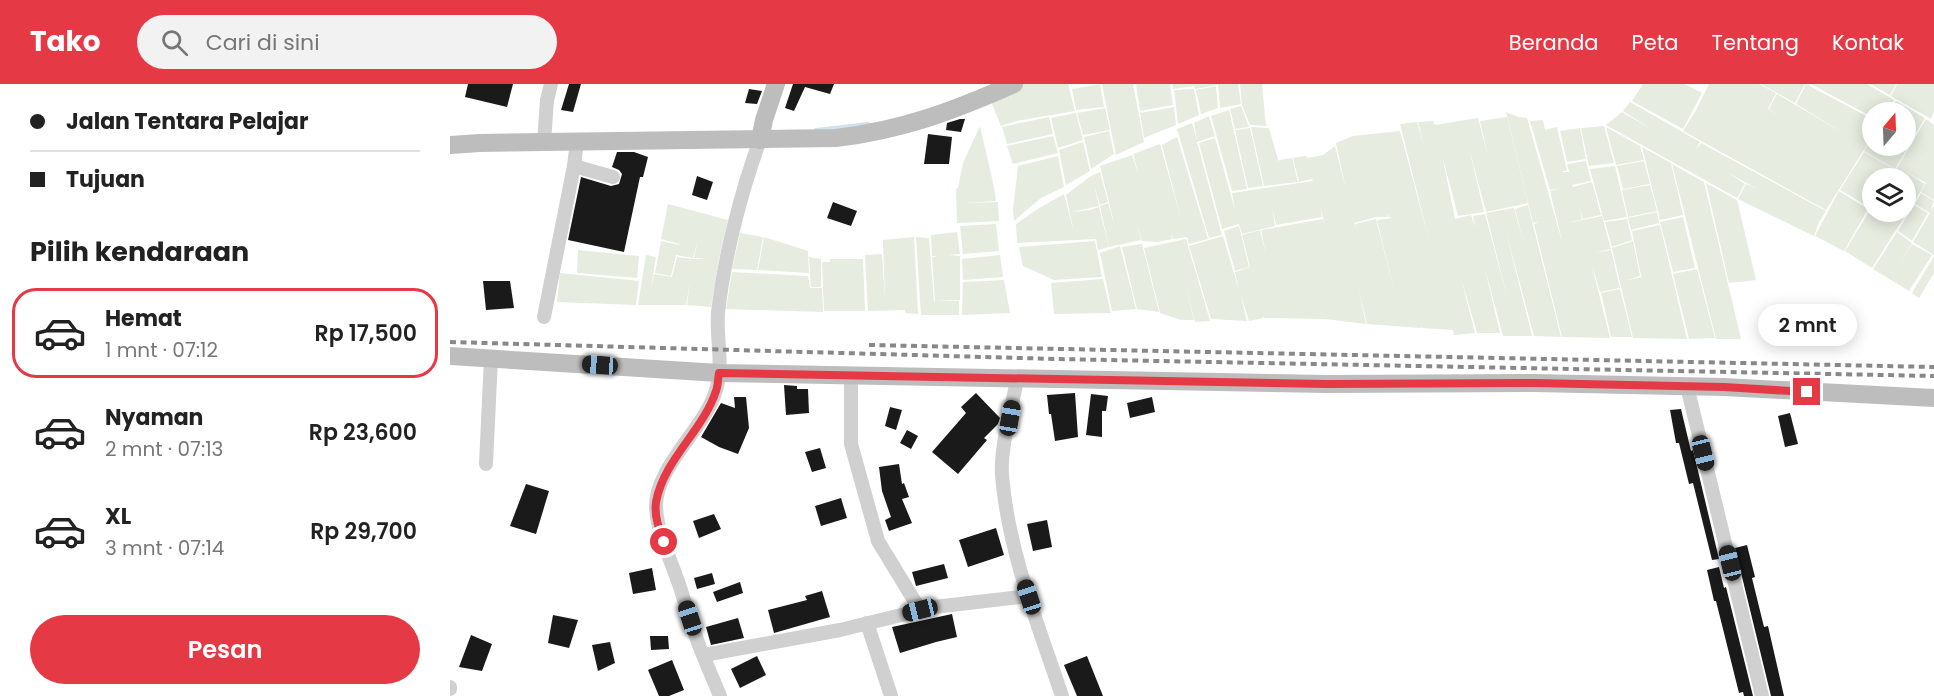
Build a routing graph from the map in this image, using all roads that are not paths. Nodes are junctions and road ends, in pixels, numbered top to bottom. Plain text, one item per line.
1 (551, 84) edge
2 (776, 84) edge
3 (1014, 84) edge
4 (761, 132) junction
5 (544, 137) junction
6 (577, 141) junction
7 (450, 145) edge
8 (574, 166) junction
9 (613, 177) dead end
10 (544, 317) dead end
11 (450, 356) edge
12 (491, 358) junction
13 (719, 373) junction
14 (851, 375) junction
15 (1017, 380) junction
16 (1687, 386) junction
17 (1934, 398) edge
18 (486, 464) dead end
19 (1029, 597) junction
20 (920, 610) junction
21 (867, 623) junction
22 (704, 655) junction
23 (720, 696) edge
24 (891, 696) edge
25 (1062, 696) edge
26 (1762, 696) edge

1 - 5 street
2 - 4 street
3 - 4 street
4 - 6 street
4 - 13 street
5 - 6 street
5 - 7 street
6 - 8 street
8 - 9 street
8 - 10 street
11 - 12 street
12 - 13 street
12 - 18 street
13 - 14 street
13 - 22 street
14 - 15 street
14 - 20 street
15 - 16 street
15 - 19 street
16 - 17 street
16 - 26 street
19 - 20 street
19 - 25 street
20 - 21 street
21 - 22 street
21 - 24 street
22 - 23 street

